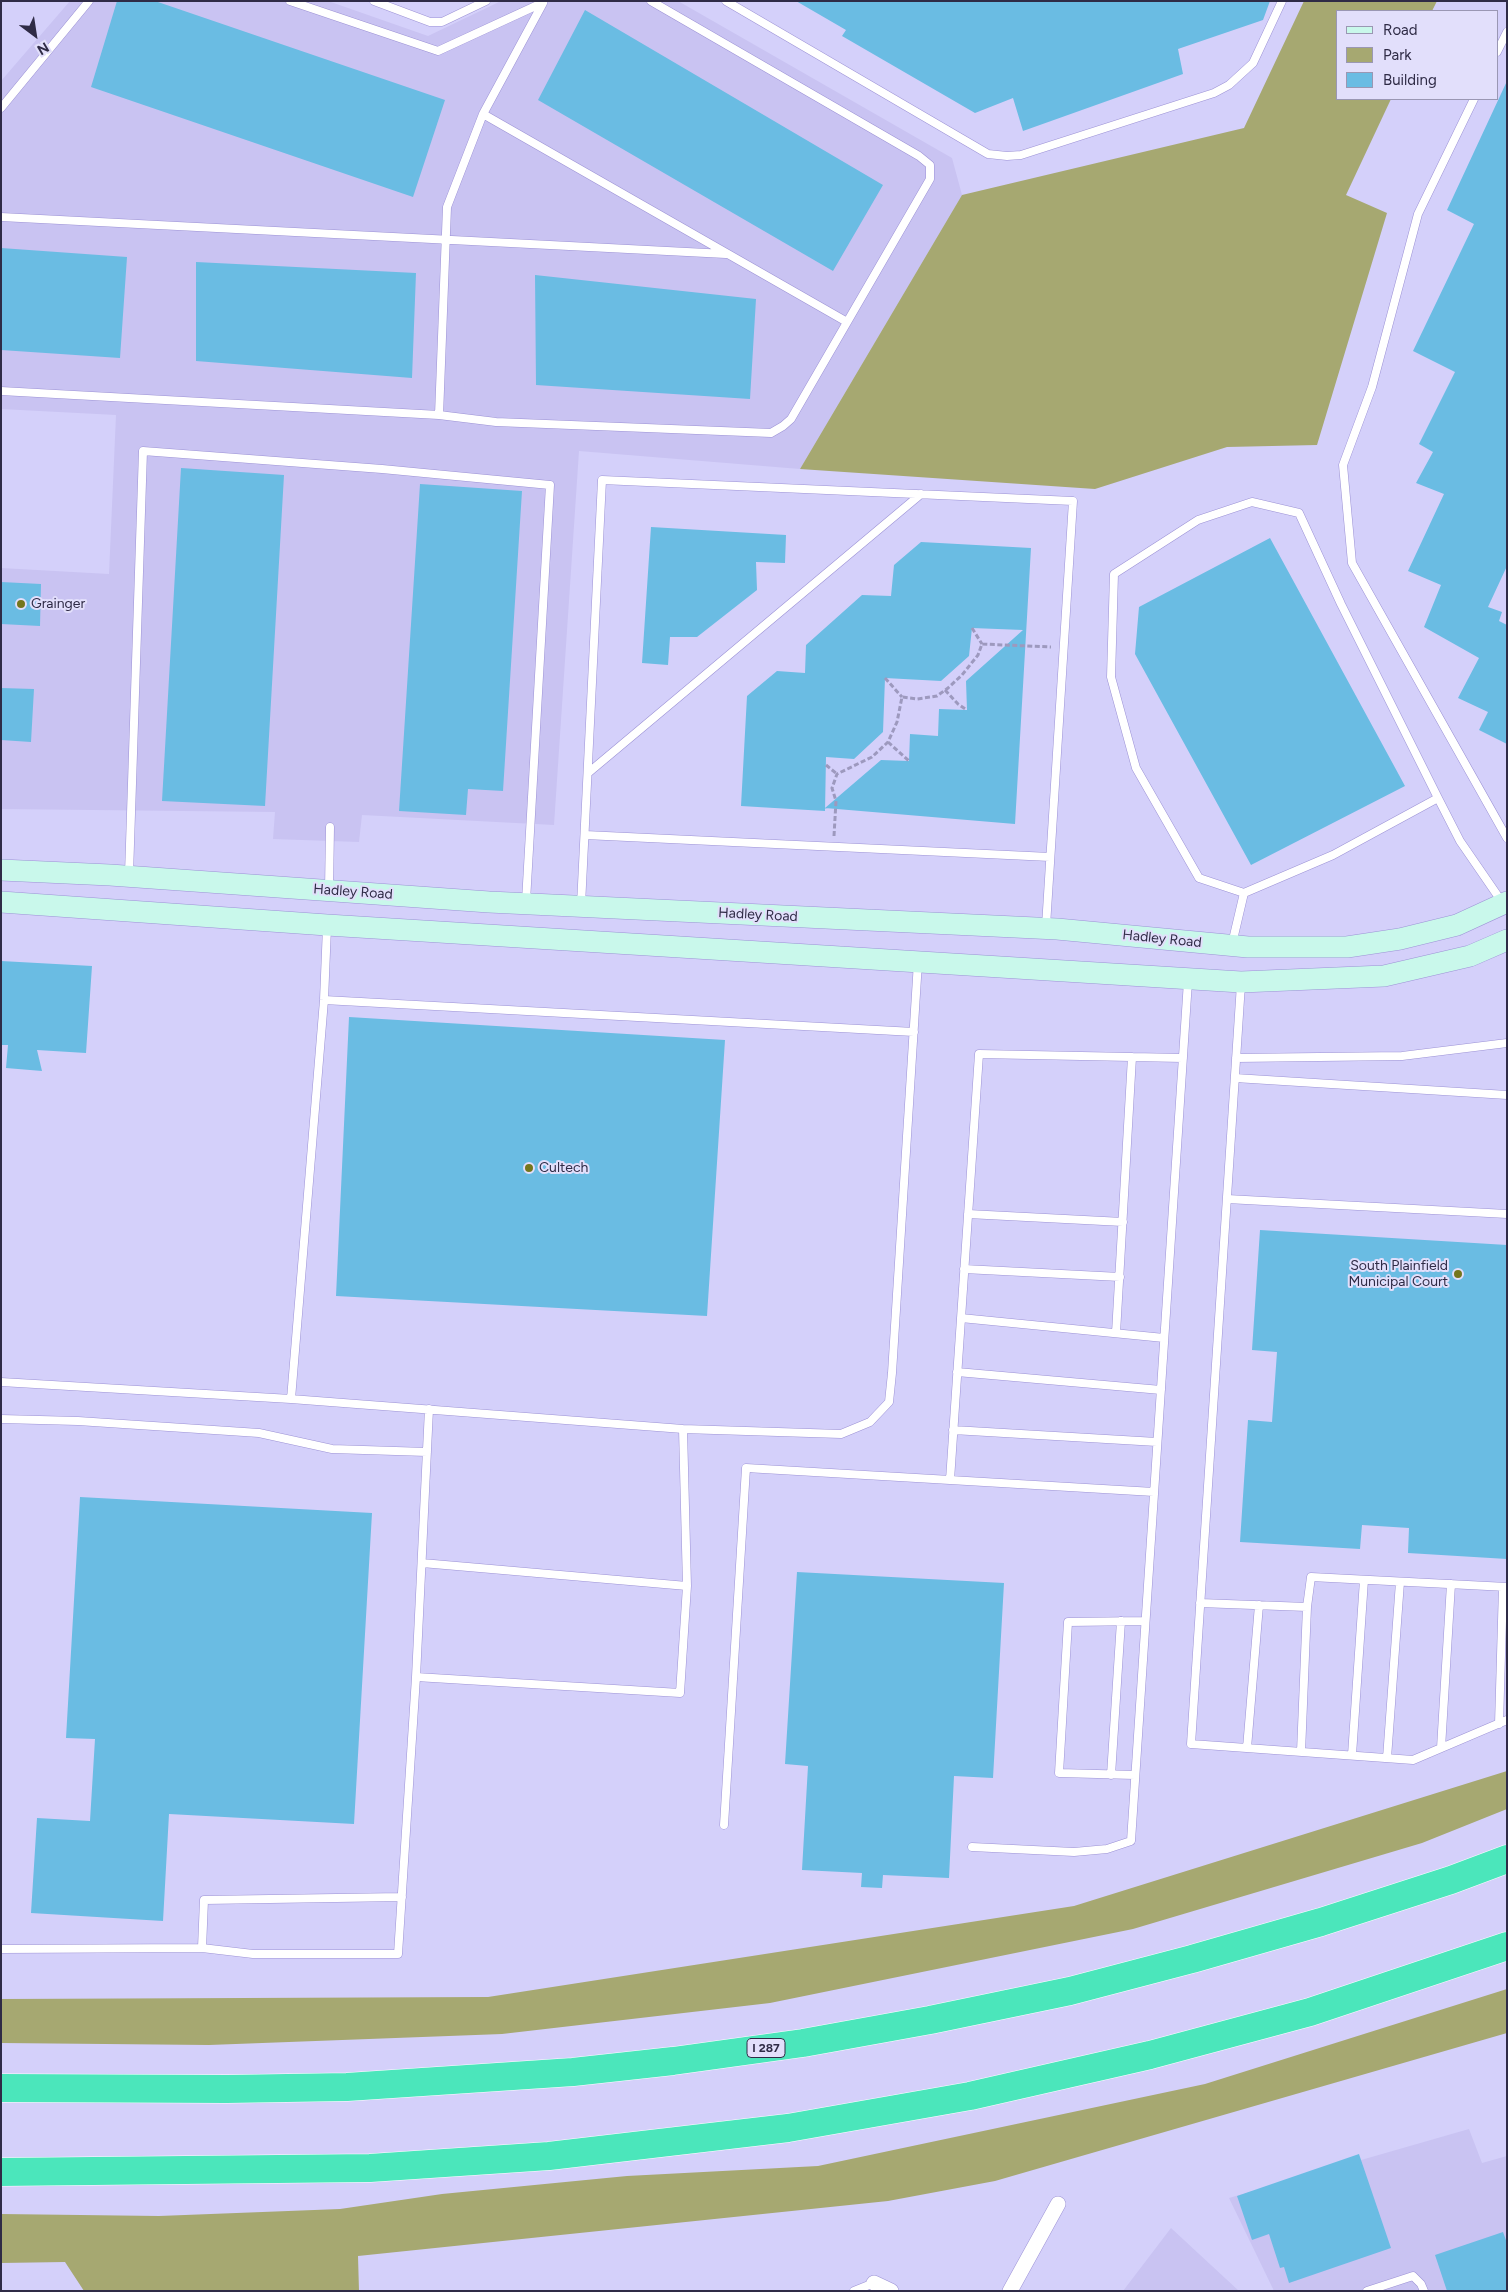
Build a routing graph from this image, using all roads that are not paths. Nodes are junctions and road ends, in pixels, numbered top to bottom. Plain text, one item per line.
1 (89, 1) edge
2 (290, 1) edge
3 (374, 1) edge
4 (486, 1) edge
5 (651, 1) edge
6 (726, 1) edge
7 (1282, 1) edge
8 (544, 2) edge
9 (1507, 32) edge
10 (1498, 50) edge
11 (1474, 100) edge
12 (1, 108) edge
13 (483, 114) junction
14 (1, 217) edge
15 (446, 240) junction
16 (726, 254) junction
17 (848, 322) junction
18 (1, 391) edge
19 (439, 415) junction
20 (921, 494) junction
21 (588, 772) junction
22 (1438, 798) junction
23 (330, 827) dead end
24 (585, 835) junction
25 (1507, 838) edge
26 (1050, 857) junction
27 (1, 870) edge
28 (129, 876) junction
29 (328, 890) junction
30 (1244, 893) junction
31 (1, 902) edge
32 (526, 903) junction
33 (1505, 903) edge
34 (581, 906) junction
35 (327, 925) junction
36 (1046, 928) junction
37 (1506, 942) edge
38 (1240, 947) junction
39 (918, 962) junction
40 (1188, 979) junction
41 (1241, 982) junction
42 (324, 1000) junction
43 (914, 1032) junction
44 (1507, 1043) edge
45 (1132, 1057) junction
46 (1183, 1058) junction
47 (1236, 1058) junction
48 (1235, 1078) junction
49 (1507, 1095) edge
50 (1227, 1199) junction
51 (968, 1214) junction
52 (1507, 1214) edge
53 (1123, 1222) junction
54 (964, 1268) junction
55 (1120, 1277) junction
56 (961, 1318) junction
57 (1116, 1333) junction
58 (1164, 1338) junction
59 (957, 1372) junction
60 (1, 1382) edge
61 (1161, 1390) junction
62 (291, 1399) junction
63 (429, 1409) junction
64 (1, 1419) edge
65 (683, 1429) junction
66 (953, 1430) junction
67 (1157, 1442) junction
68 (427, 1452) junction
69 (950, 1480) junction
70 (1154, 1492) junction
71 (422, 1563) junction
72 (1364, 1580) junction
73 (1400, 1582) junction
74 (1451, 1584) junction
75 (687, 1586) junction
76 (1505, 1587) edge
77 (1200, 1603) junction
78 (1259, 1605) junction
79 (1307, 1607) junction
80 (1121, 1621) junction
81 (1145, 1621) junction
82 (416, 1677) junction
83 (1503, 1722) edge
84 (1247, 1748) junction
85 (1441, 1748) junction
86 (1301, 1752) junction
87 (1352, 1756) junction
88 (1388, 1758) junction
89 (1111, 1775) junction
90 (1135, 1776) junction
91 (724, 1825) dead end
92 (972, 1847) dead end
93 (1507, 1859) edge
94 (402, 1897) junction
95 (1507, 1946) edge
96 (202, 1948) junction
97 (1, 1949) edge
98 (1, 2088) edge
99 (1, 2172) edge
100 (1058, 2204) dead end
101 (874, 2283) joint
102 (1370, 2290) edge
103 (854, 2291) edge
104 (891, 2291) edge
105 (1010, 2291) edge
106 (1424, 2291) edge

1 - 12 lane
2 - 8 lane
3 - 4 lane
5 - 17 lane
6 - 7 lane
8 - 13 lane
9 - 10 lane
11 - 25 lane
13 - 15 lane
13 - 16 lane
14 - 15 lane
15 - 16 lane
15 - 19 lane
16 - 17 lane
17 - 19 lane
18 - 19 lane
20 - 21 lane
20 - 21 lane
20 - 26 lane
21 - 24 lane
22 - 30 lane
22 - 30 lane
22 - 33 lane
23 - 29 lane
24 - 26 lane
24 - 34 lane
26 - 36 lane
27 - 28 main road, Hadley Road
28 - 29 main road, Hadley Road
28 - 32 lane
29 - 32 main road, Hadley Road
30 - 38 lane
31 - 35 main road
32 - 34 main road, Hadley Road
33 - 38 main road, Hadley Road
34 - 36 main road, Hadley Road
35 - 39 main road
35 - 42 lane
36 - 38 main road, Hadley Road
37 - 41 main road
38 - 41 main road
39 - 40 main road
39 - 43 lane
40 - 41 main road
40 - 46 lane
41 - 47 lane
42 - 43 lane
42 - 62 lane
43 - 65 lane
44 - 47 lane
45 - 46 lane
45 - 51 lane
45 - 53 lane
46 - 58 lane
47 - 48 lane
48 - 49 lane
48 - 50 lane
50 - 52 lane
50 - 77 lane
51 - 53 lane
51 - 54 lane
53 - 55 lane
54 - 55 lane
54 - 56 lane
55 - 57 lane
56 - 57 lane
56 - 59 lane
57 - 58 lane
58 - 61 lane
59 - 61 lane
59 - 66 lane
60 - 62 lane
61 - 67 lane
62 - 63 lane
63 - 65 lane
63 - 68 lane
64 - 68 lane
65 - 75 lane
66 - 67 lane
66 - 69 lane
67 - 70 lane
68 - 71 lane
69 - 70 lane
69 - 91 lane
70 - 81 lane
71 - 75 lane
71 - 82 lane
72 - 73 lane
72 - 79 lane
72 - 87 lane
73 - 74 lane
73 - 88 lane
74 - 76 lane
74 - 85 lane
75 - 82 lane
76 - 83 lane
77 - 78 lane
77 - 84 lane
78 - 79 lane
78 - 84 lane
79 - 86 lane
80 - 81 lane
80 - 89 lane
80 - 89 lane
81 - 90 lane
82 - 94 lane
83 - 85 lane
84 - 86 lane
85 - 88 lane
86 - 87 lane
87 - 88 lane
89 - 90 lane
90 - 92 lane
93 - 98 highway, I 287
94 - 96 lane
94 - 96 lane
95 - 99 highway
96 - 97 lane
100 - 105 street
101 - 103 lane
101 - 104 street
102 - 106 lane

